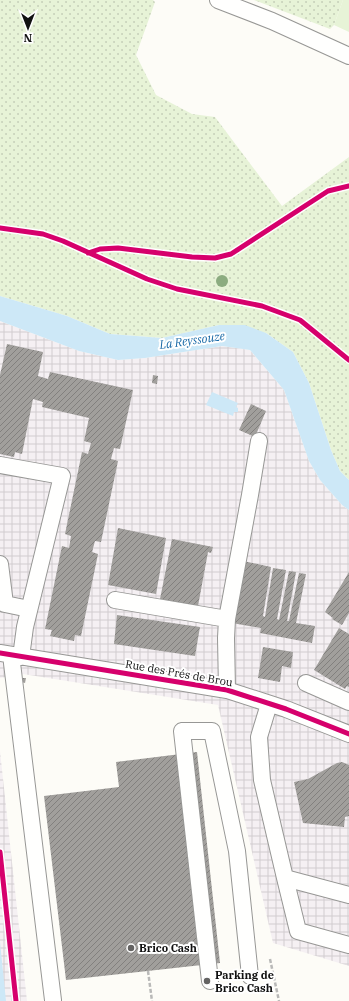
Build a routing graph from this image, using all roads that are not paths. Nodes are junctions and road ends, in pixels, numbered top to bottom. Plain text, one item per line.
1 (218, 0) edge
2 (349, 56) edge
3 (259, 440) dead end
4 (0, 465) edge
5 (0, 564) edge
6 (115, 600) dead end
7 (29, 609) junction
8 (227, 619) junction
9 (11, 655) edge
10 (306, 683) dead end
11 (227, 690) junction
12 (349, 702) edge
13 (269, 704) junction
14 (349, 734) edge
15 (285, 878) junction
16 (349, 895) edge
17 (349, 945) edge
18 (250, 976) dead end
19 (210, 981) dead end
20 (53, 1000) edge

1 - 2 street
3 - 8 street
4 - 7 street
5 - 7 street
6 - 8 street
7 - 9 street
8 - 11 street
9 - 11 street, Rue des Prés de Brou
9 - 20 street
10 - 12 street
11 - 13 street, Rue des Prés de Brou
13 - 14 street, Rue des Prés de Brou
13 - 15 street
15 - 16 street
15 - 17 street
18 - 19 street

